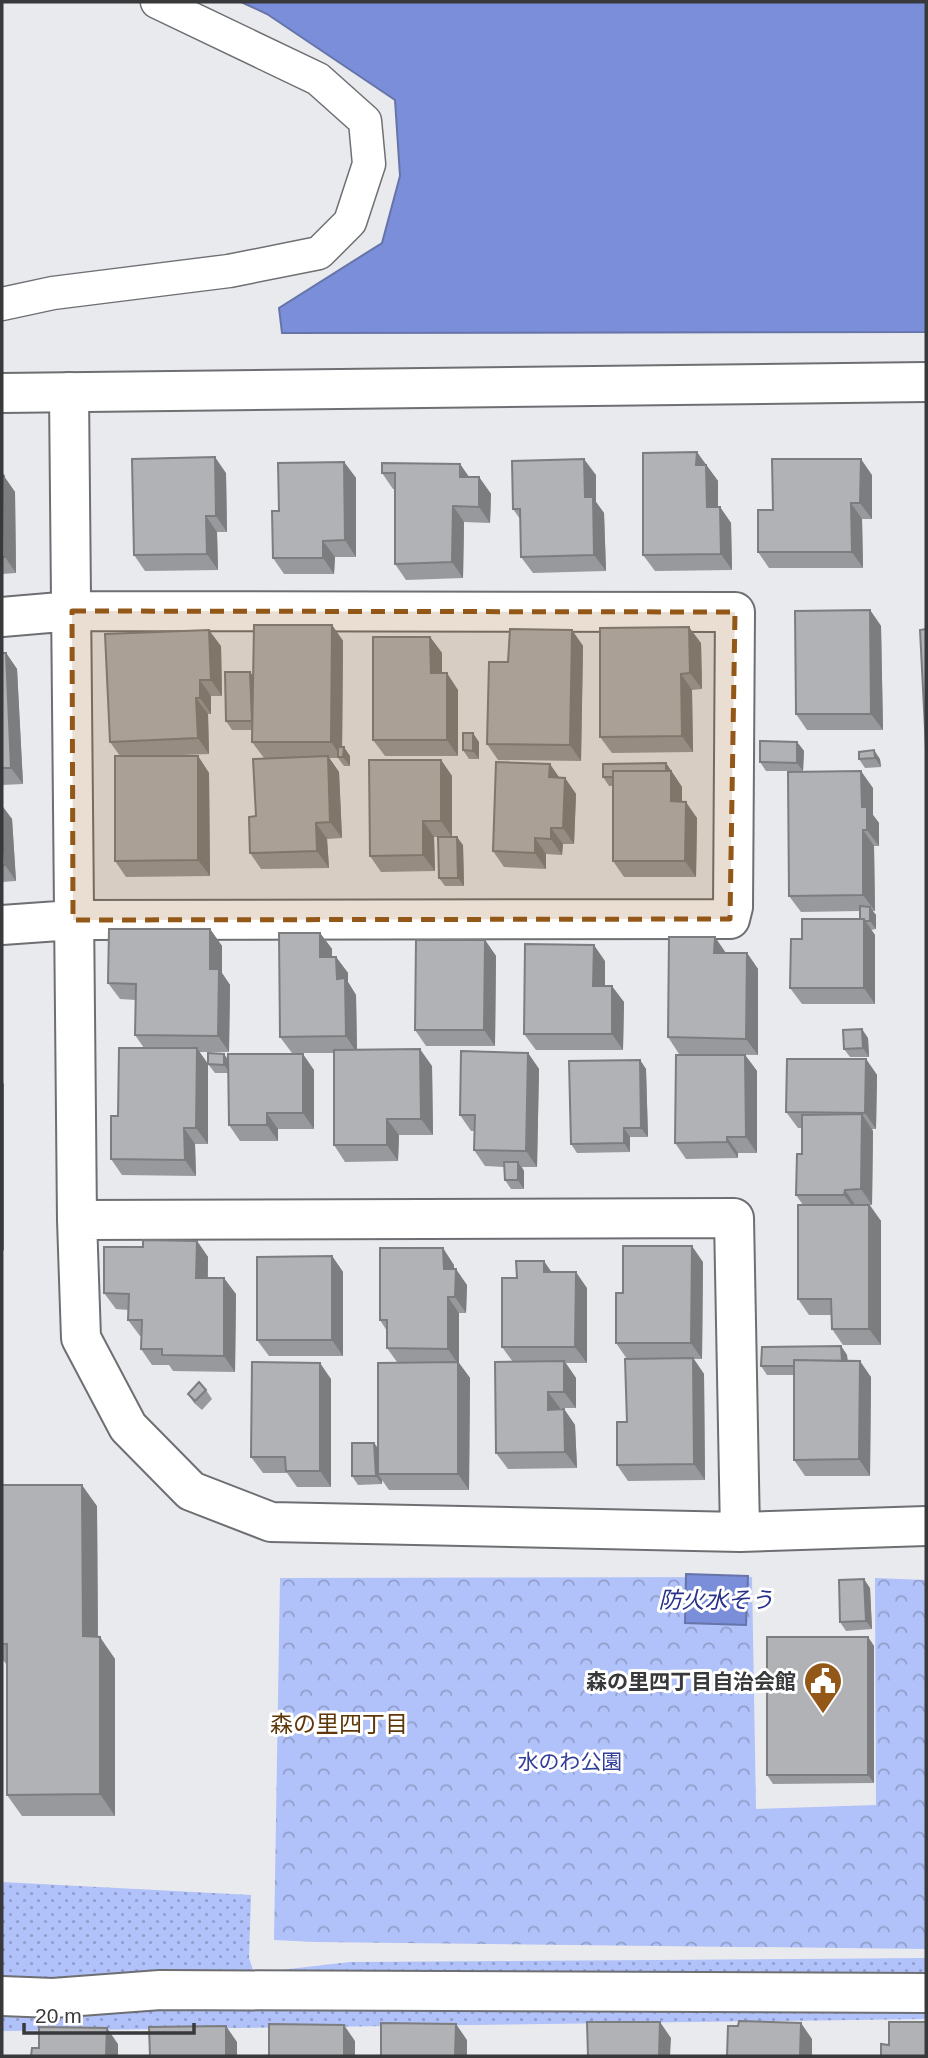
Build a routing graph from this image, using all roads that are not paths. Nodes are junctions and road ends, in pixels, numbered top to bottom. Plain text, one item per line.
1 (157, 2) edge
2 (2, 304) edge
3 (926, 382) edge
4 (69, 391) junction
5 (2, 393) edge
6 (72, 611) junction
7 (2, 618) edge
8 (73, 920) junction
9 (2, 925) edge
10 (77, 1220) junction
11 (926, 1526) edge
12 (740, 1532) junction
13 (926, 1993) edge
14 (2, 1996) edge

1 - 2 lane
3 - 4 street
4 - 5 street
4 - 6 street
6 - 7 street
6 - 8 street
6 - 8 street
8 - 9 street
8 - 10 street
10 - 12 street
10 - 12 street
11 - 12 street
13 - 14 street

